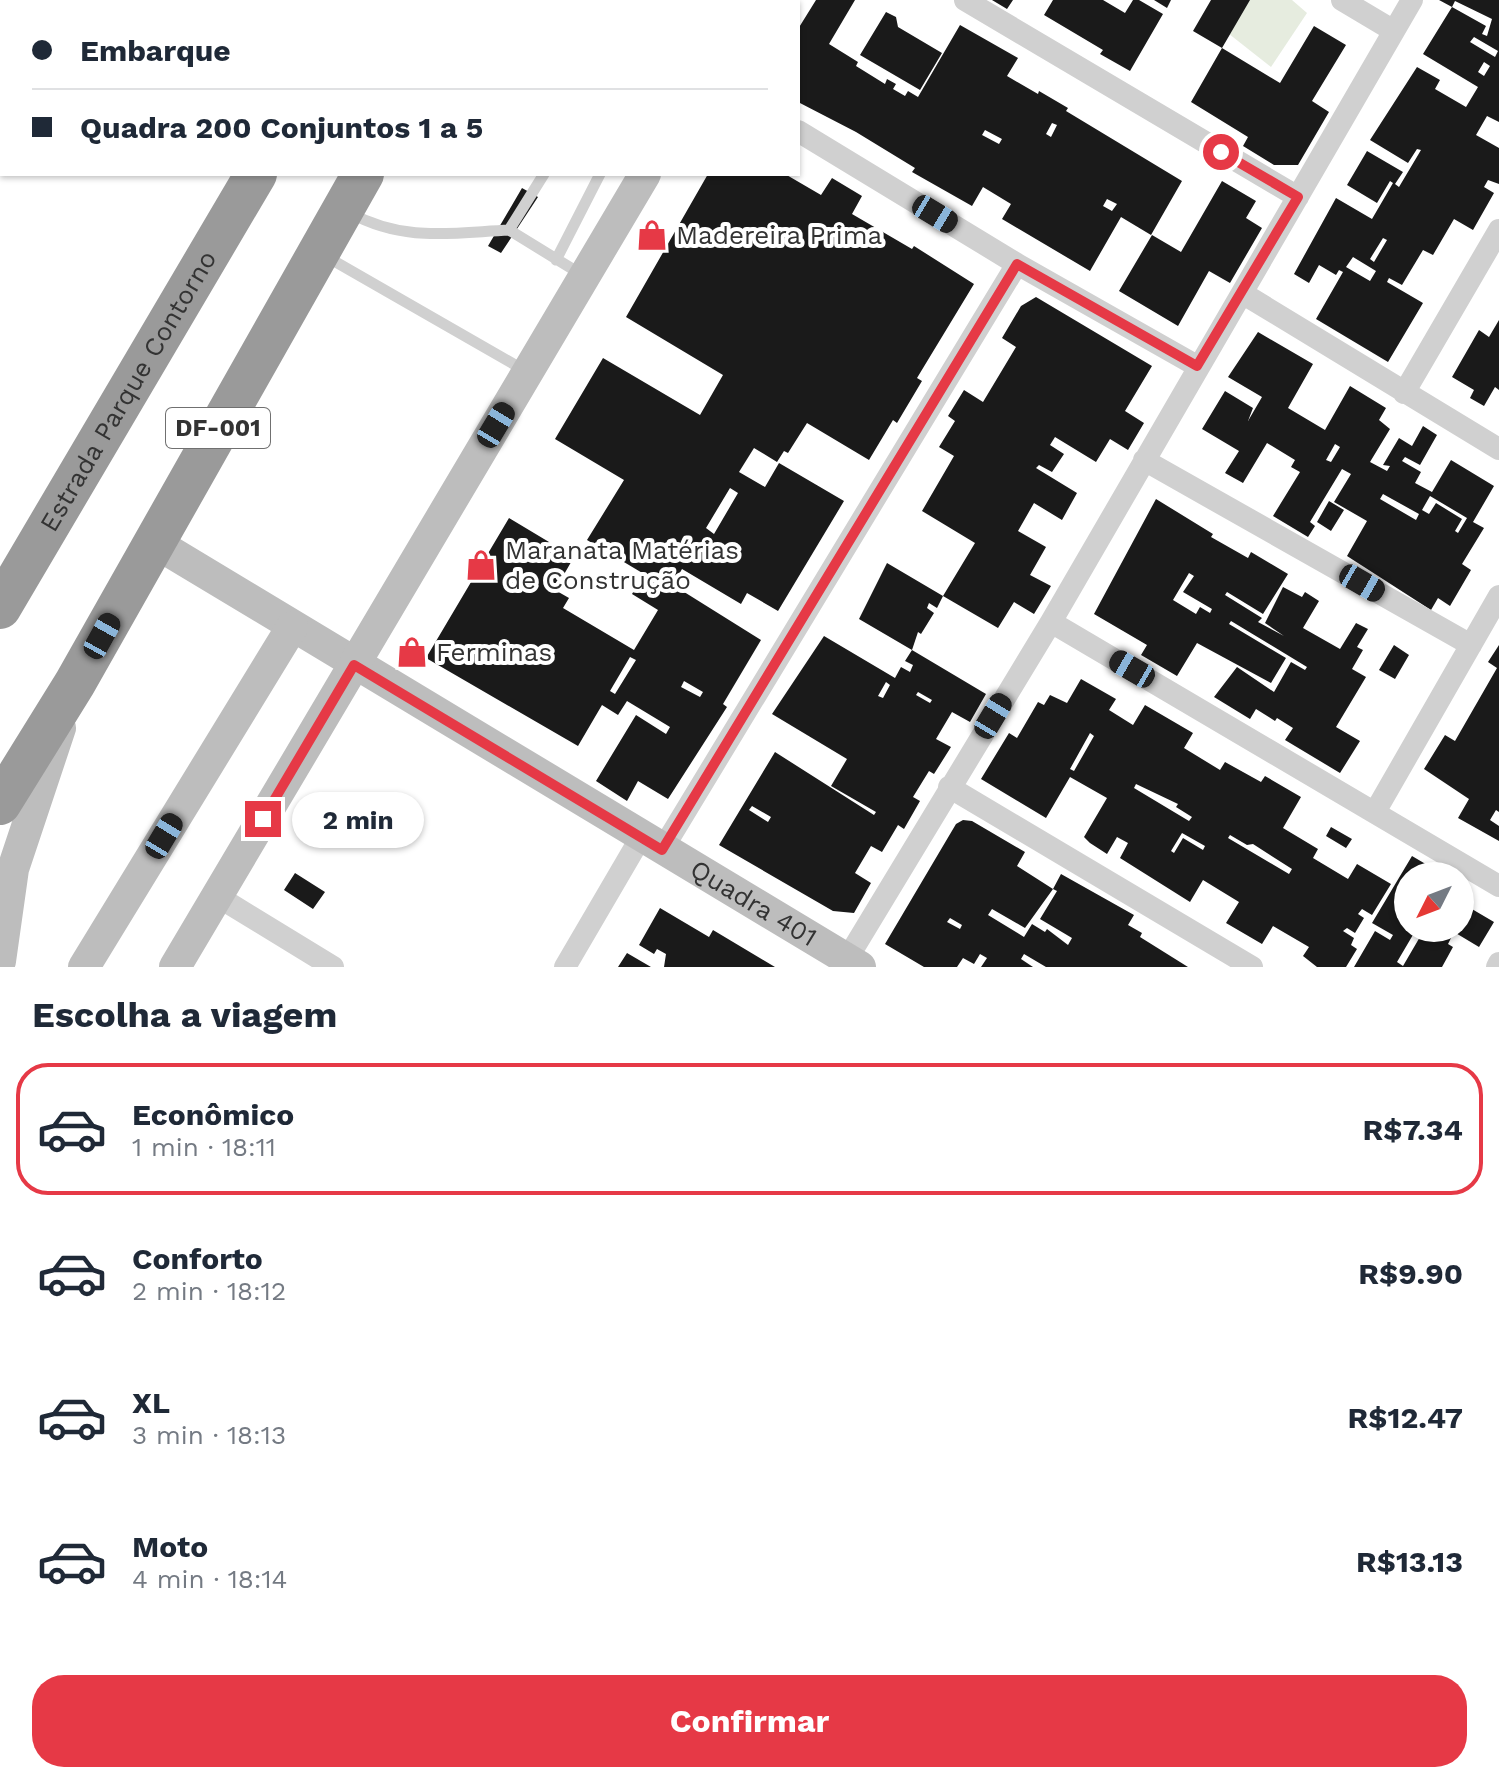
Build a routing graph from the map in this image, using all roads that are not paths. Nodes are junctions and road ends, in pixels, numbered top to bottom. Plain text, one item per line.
1 (965, 0) edge
2 (1342, 0) edge
3 (1412, 0) edge
4 (1394, 31) junction
5 (800, 132) edge
6 (255, 176) edge
7 (362, 176) edge
8 (543, 176) edge
9 (599, 176) edge
10 (644, 176) edge
11 (1298, 197) junction
12 (343, 210) junction
13 (509, 230) junction
14 (1499, 230) edge
15 (317, 251) junction
16 (556, 260) junction
17 (1017, 264) junction
18 (584, 277) junction
19 (1242, 293) junction
20 (1197, 366) junction
21 (528, 372) junction
22 (1404, 393) junction
23 (1499, 449) edge
24 (1144, 460) junction
25 (154, 542) junction
26 (1499, 596) edge
27 (0, 608) edge
28 (1051, 622) junction
29 (292, 627) junction
30 (1471, 645) junction
31 (354, 665) junction
32 (75, 683) junction
33 (949, 787) junction
34 (0, 804) edge
35 (1375, 812) junction
36 (652, 843) junction
37 (1499, 886) edge
38 (217, 896) junction
39 (0, 961) edge
40 (854, 963) edge
41 (84, 967) edge
42 (175, 967) edge
43 (333, 967) edge
44 (565, 967) edge
45 (1252, 967) edge

1 - 11 street
2 - 4 street
3 - 4 street
4 - 11 street
5 - 17 street
6 - 27 highway, Estrada Parque Contorno
7 - 12 highway, DF-001
8 - 13 lane
9 - 16 lane
10 - 18 street
11 - 19 street
12 - 13 lane
12 - 15 highway, DF-001
13 - 16 lane
14 - 22 street
15 - 21 lane
15 - 25 highway, DF-001
16 - 18 lane
17 - 20 street
17 - 36 street
18 - 21 street
19 - 20 street
19 - 22 street
20 - 24 street
21 - 31 street
22 - 23 street
24 - 28 street
24 - 30 street
25 - 29 street, Quadra 401
25 - 32 highway, DF-001
26 - 30 street
28 - 33 street
28 - 35 street
29 - 31 street, Quadra 401
29 - 41 street
30 - 35 street
31 - 36 street, Quadra 401
31 - 38 street
32 - 34 highway, DF-001
32 - 39 street
33 - 40 street
33 - 45 street
35 - 37 street
36 - 40 street, Quadra 401
36 - 44 street
38 - 42 street
38 - 43 street

